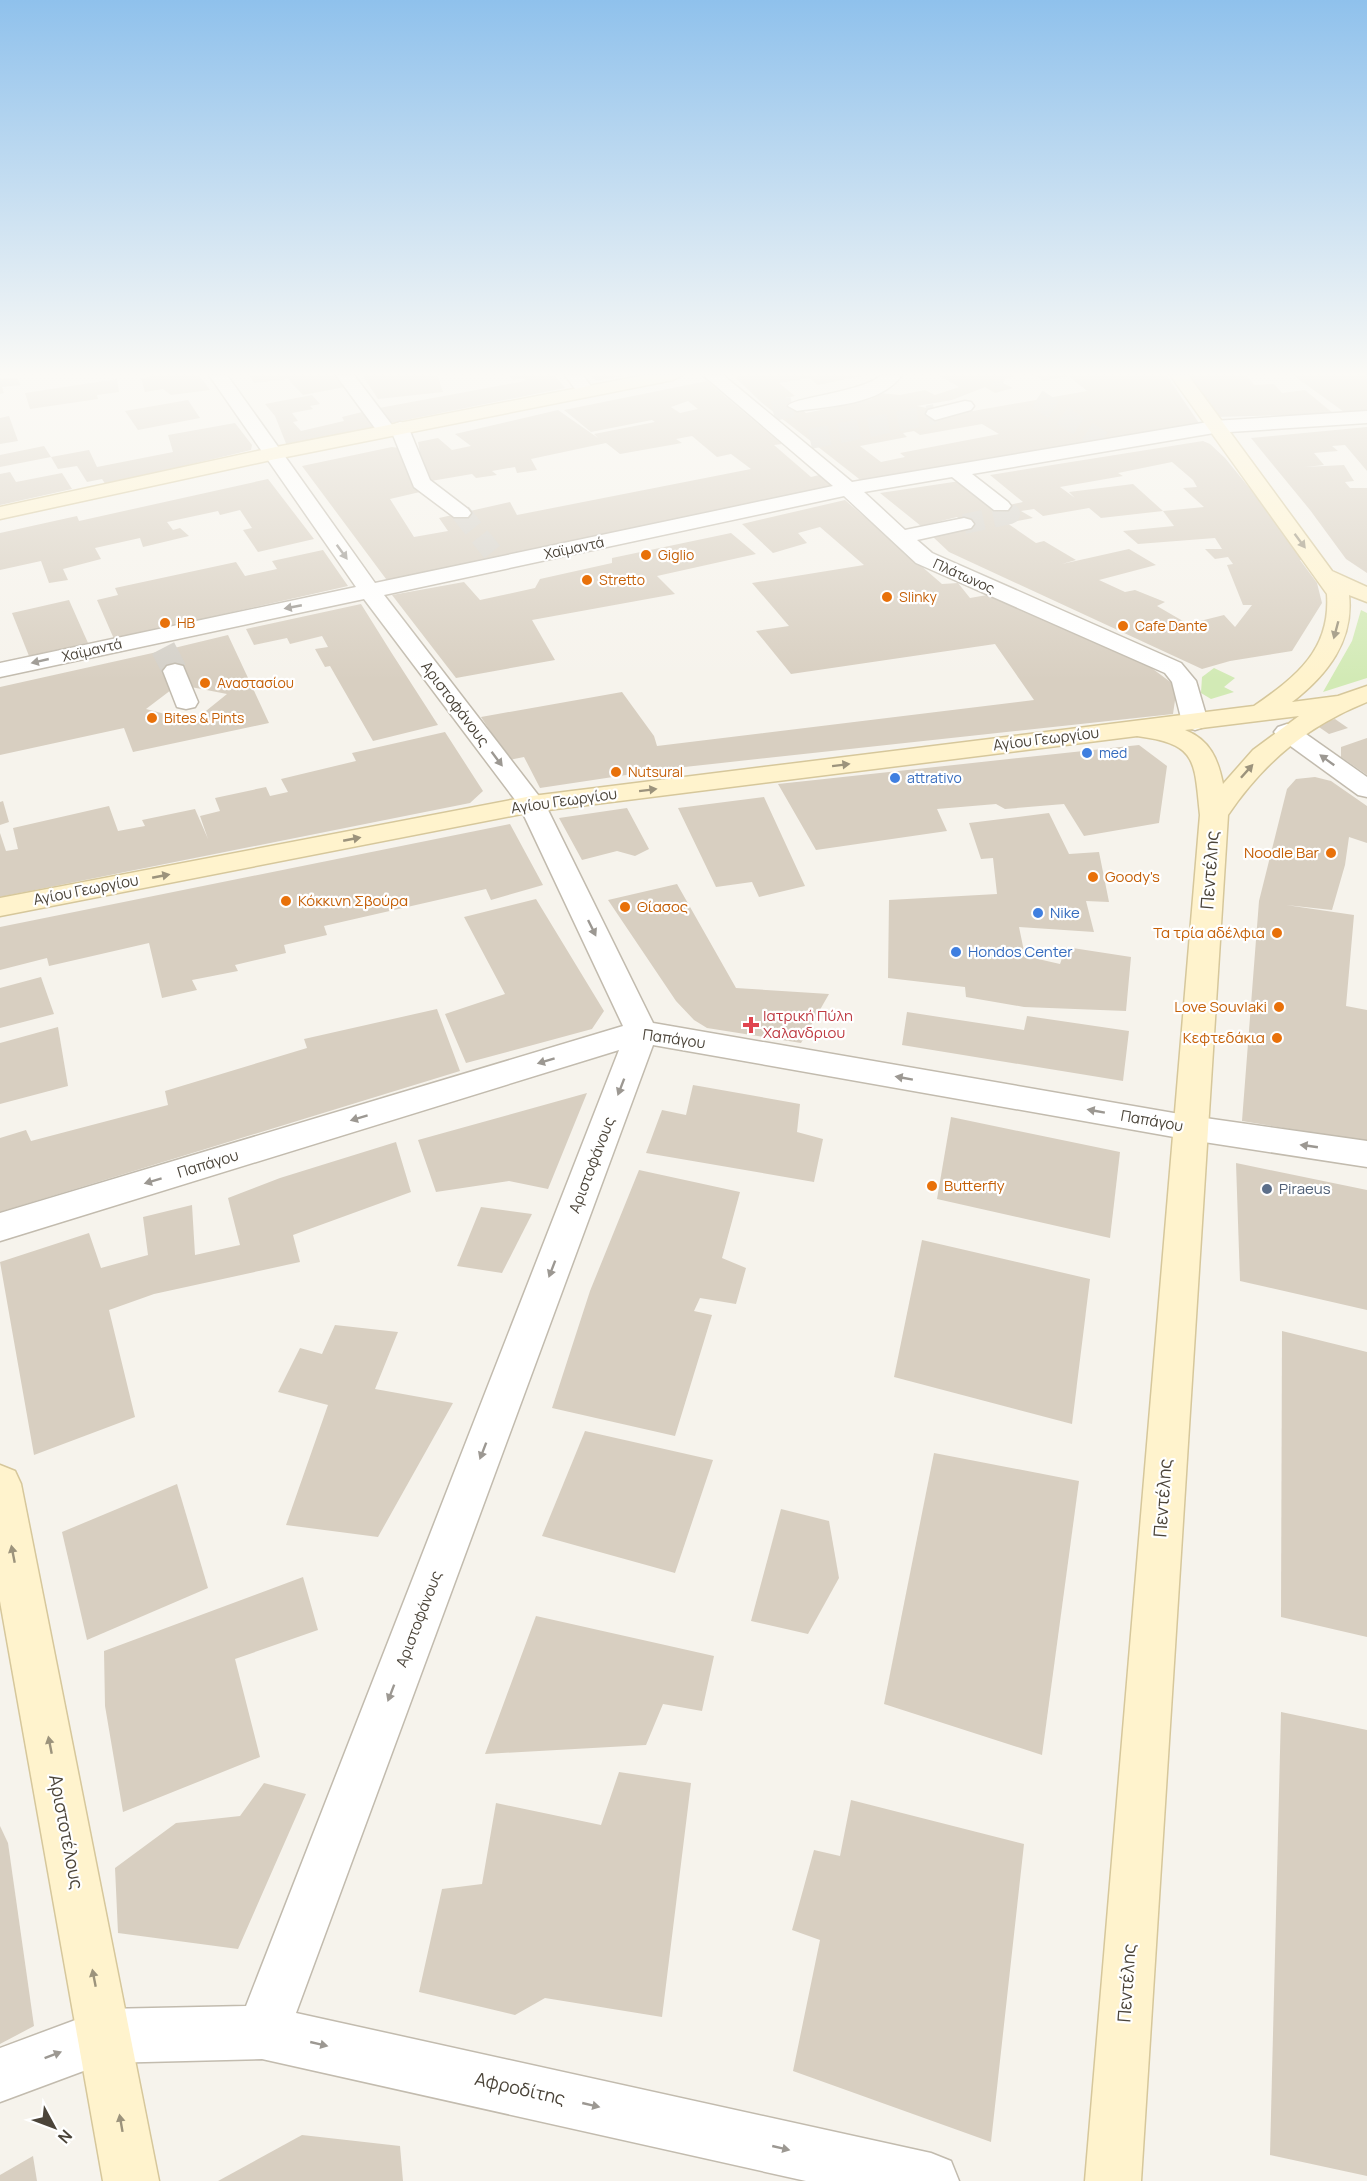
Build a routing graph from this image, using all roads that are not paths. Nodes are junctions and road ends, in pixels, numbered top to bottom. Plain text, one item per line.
1 (166, 477) edge
2 (287, 477) edge
3 (418, 477) edge
4 (836, 477) edge
5 (917, 477) edge
6 (964, 477) edge
7 (1251, 477) edge
8 (848, 489) junction
9 (1001, 506) dead end
10 (0, 513) edge
11 (460, 513) tunnel mouth
12 (964, 524) tunnel mouth
13 (900, 537) junction
14 (1326, 576) junction
15 (370, 592) junction
16 (1367, 595) edge
17 (0, 670) edge
18 (174, 671) tunnel mouth
19 (1367, 693) edge
20 (186, 702) dead end
21 (1341, 703) junction
22 (1257, 715) junction
23 (1195, 722) junction
24 (1133, 728) junction
25 (1287, 732) junction
26 (1208, 765) junction
27 (1367, 789) edge
28 (532, 804) junction
29 (1214, 815) junction
30 (0, 907) edge
31 (642, 1032) junction
32 (1191, 1128) junction
33 (1367, 1154) edge
34 (0, 1227) edge
35 (0, 1484) edge
36 (262, 2032) junction
37 (105, 2036) junction
38 (0, 2075) edge
39 (131, 2181) edge
40 (931, 2181) edge
41 (1113, 2181) edge

1 - 10 main road
2 -> 15 street, Αριστοφάνους
3 - 11 street
4 - 8 street, Πλάτωνος
5 - 8 street, Χαϊμαντά
6 - 9 street
7 -> 14 main road
8 - 13 street, Πλάτωνος
8 - 15 street, Χαϊμαντά
12 - 13 street
13 - 23 street, Πλάτωνος
14 - 16 main road
14 -> 22 main road
15 -> 17 street, Χαϊμαντά
15 -> 28 street, Αριστοφάνους
18 - 20 street
19 - 21 main road
21 - 22 main road, Αγίου Γεωργίου
21 - 25 main road
22 - 23 main road, Αγίου Γεωργίου
22 - 26 main road
23 - 24 main road, Αγίου Γεωργίου
24 - 26 main road, Αγίου Γεωργίου
28 -> 24 main road, Αγίου Γεωργίου
27 -> 25 street
29 -> 25 main road
26 - 29 main road, Πεντέλης
30 -> 28 main road, Αγίου Γεωργίου
28 -> 31 street, Αριστοφάνους
29 - 32 main road, Πεντέλης
32 -> 31 street, Παπάγου
31 -> 34 street, Παπάγου
31 -> 36 street, Αριστοφάνους
33 -> 32 street, Παπάγου
32 - 41 main road, Πεντέλης
37 -> 35 main road, Αριστοτέλους
36 - 37 street, Αφροδίτης
36 -> 40 street, Αφροδίτης
38 -> 37 street, Αφροδίτης
39 -> 37 main road, Αριστοτέλους

